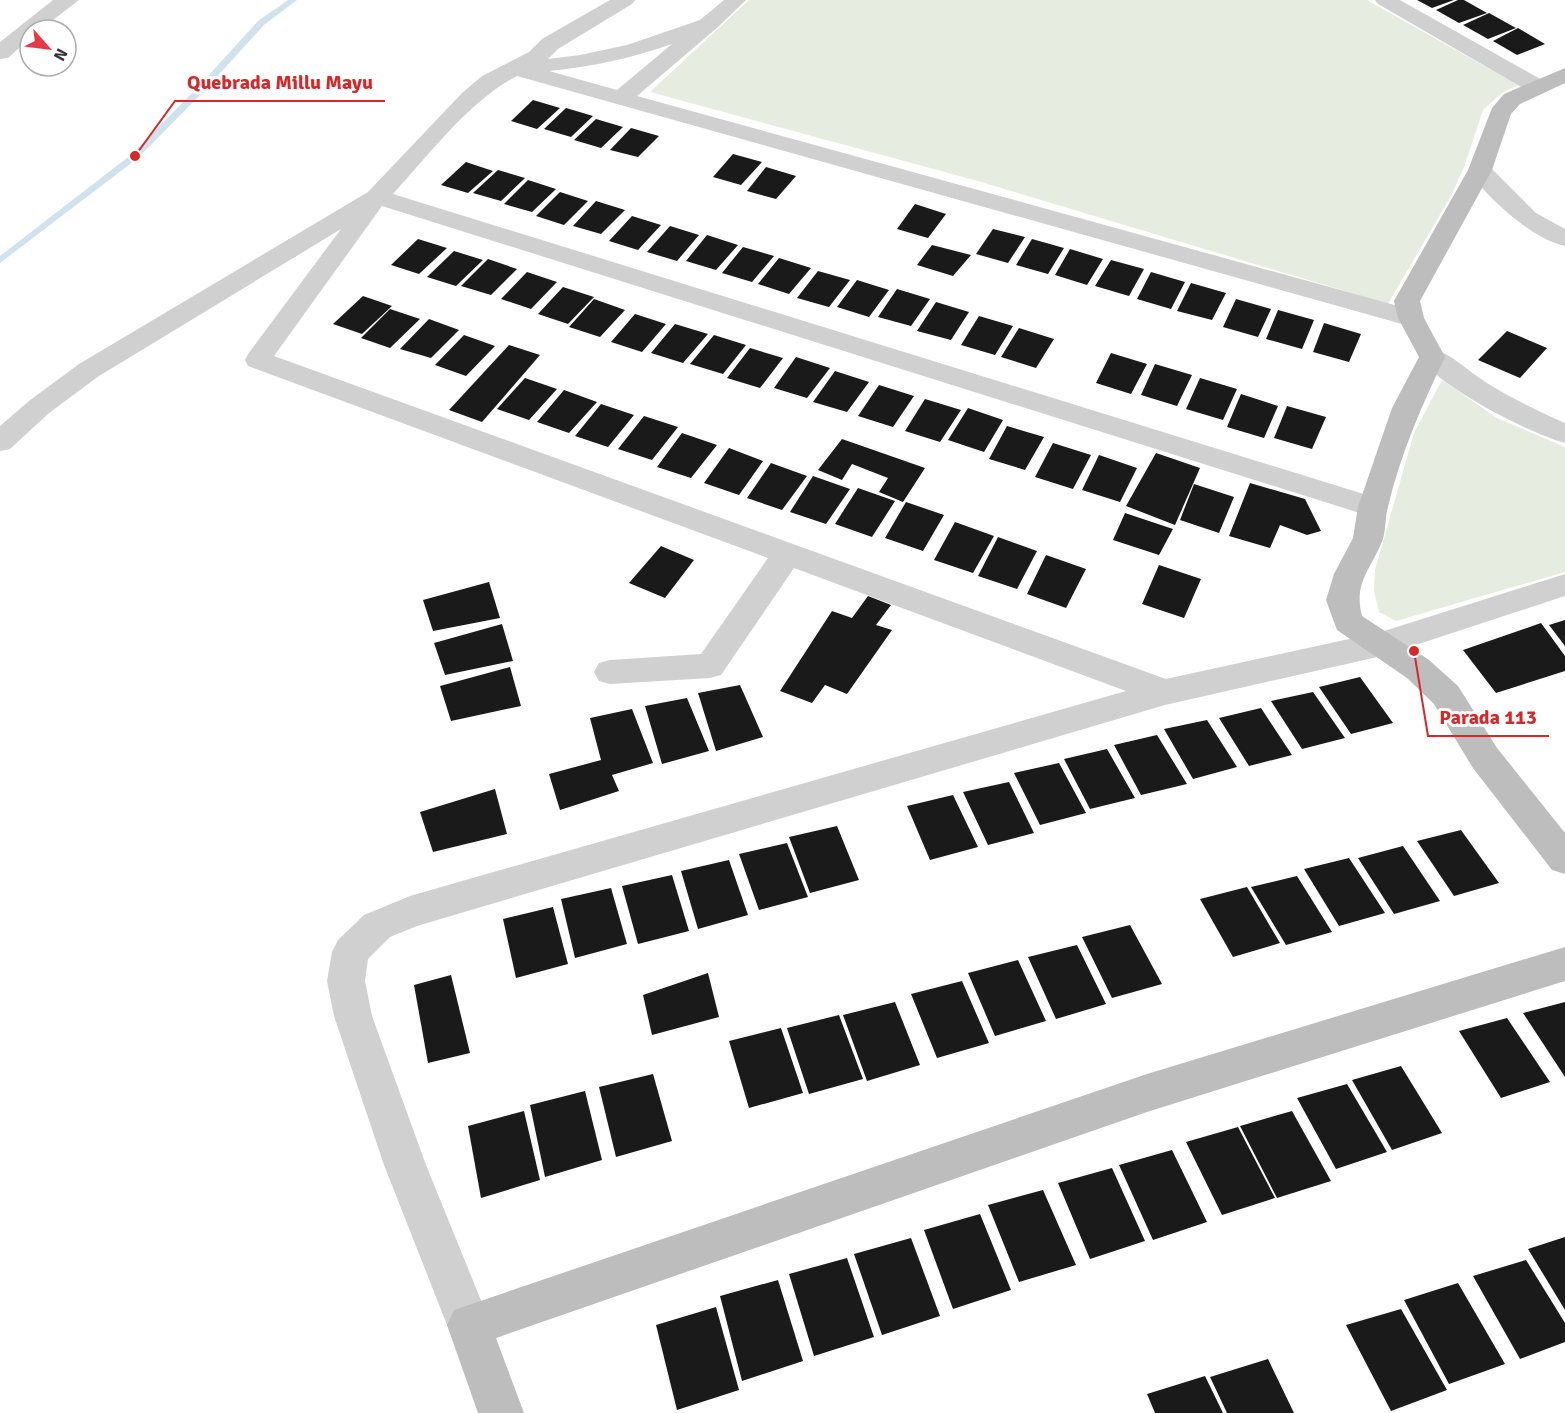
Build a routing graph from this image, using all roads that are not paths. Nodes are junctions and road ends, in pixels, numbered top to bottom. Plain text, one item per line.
1 (69, 0) edge
2 (625, 0) edge
3 (736, 0) edge
4 (1385, 0) edge
5 (711, 23) junction
6 (0, 54) edge
7 (512, 68) junction
8 (1565, 75) edge
9 (1536, 86) junction
10 (622, 97) junction
11 (1480, 170) junction
12 (377, 197) junction
13 (1565, 239) edge
14 (1411, 318) junction
15 (1432, 357) junction
16 (1565, 434) edge
17 (0, 442) edge
18 (1373, 507) junction
19 (787, 554) junction
20 (1565, 585) edge
21 (1382, 644) junction
22 (610, 672) dead end
23 (1165, 692) junction
24 (1565, 859) edge
25 (1565, 964) edge
26 (469, 1325) junction
27 (501, 1413) edge

1 - 6 street
2 - 7 street
3 - 5 street
4 - 9 street
5 - 7 street
5 - 10 street
7 - 10 street
7 - 12 street
8 - 9 street
9 - 11 street
10 - 14 street
11 - 13 street
11 - 14 street
12 - 17 street
12 - 18 street
12 - 19 street
14 - 15 street
15 - 16 street
15 - 18 street
18 - 21 street
19 - 22 street
19 - 23 street
20 - 21 street
21 - 23 street
21 - 24 street
23 - 26 street
25 - 26 street
26 - 27 street

